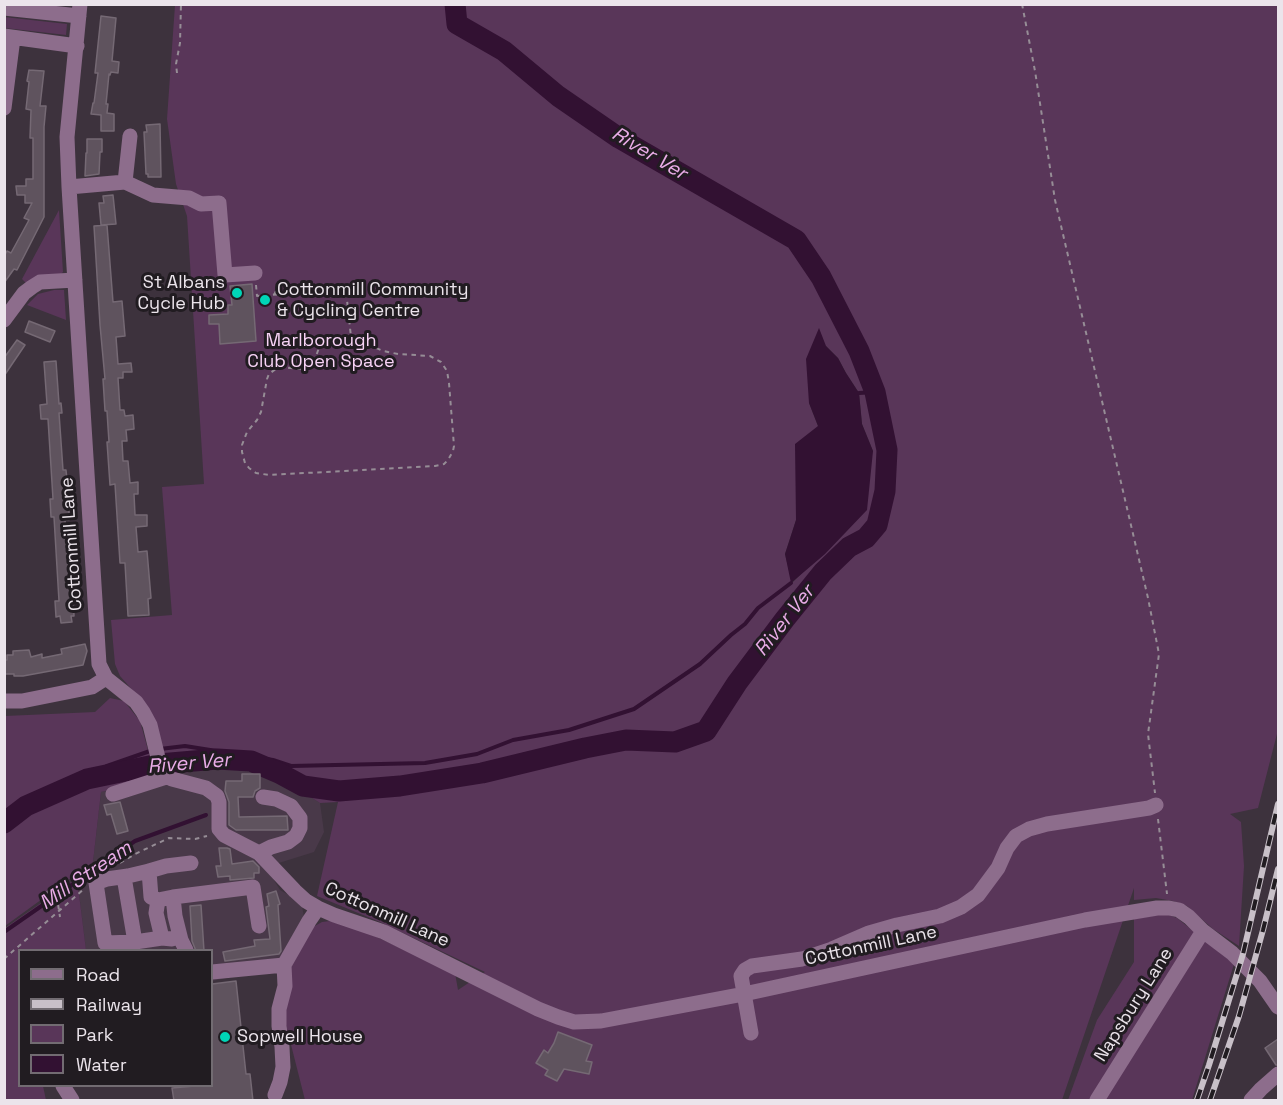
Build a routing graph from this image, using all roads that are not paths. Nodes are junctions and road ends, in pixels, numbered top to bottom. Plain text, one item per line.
1 (4, 8) edge
2 (80, 10) edge
3 (9, 37) edge
4 (77, 46) junction
5 (4, 108) edge
6 (130, 136) dead end
7 (125, 182) junction
8 (69, 187) junction
9 (255, 273) road end
10 (75, 280) junction
11 (4, 320) edge
12 (106, 678) junction
13 (4, 702) edge
14 (163, 774) junction
15 (113, 794) dead end
16 (263, 797) dead end
17 (1156, 805) road end
18 (259, 853) junction
19 (191, 863) dead end
20 (149, 871) junction
21 (124, 877) junction
22 (173, 897) junction
23 (158, 900) junction
24 (318, 908) junction
25 (259, 926) dead end
26 (1203, 931) junction
27 (162, 938) junction
28 (135, 942) junction
29 (183, 945) edge
30 (284, 965) junction
31 (213, 972) edge
32 (744, 994) junction
33 (1277, 1002) edge
34 (751, 1033) dead end
35 (1278, 1074) edge
36 (64, 1087) edge
37 (275, 1095) dead end
38 (72, 1101) edge
39 (1097, 1101) edge
40 (1251, 1101) edge

1 - 2 street
2 - 4 street, Cottonmill Lane
3 - 4 street
3 - 5 street
4 - 8 street, Cottonmill Lane
6 - 7 street
7 - 8 street
7 - 9 street
8 - 10 street, Cottonmill Lane
10 - 11 street
10 - 12 street, Cottonmill Lane
12 - 13 street
12 - 14 street
14 - 15 street
14 - 18 street, Cottonmill Lane
16 - 18 street
17 - 32 street
18 - 24 street, Cottonmill Lane
19 - 20 street
20 - 21 street
20 - 23 street
21 - 28 street
21 - 28 street
22 - 23 street
22 - 25 street
22 - 29 street
23 - 27 street
24 - 30 street
24 - 32 street, Cottonmill Lane
26 - 32 street, Cottonmill Lane
26 - 33 street
26 - 39 street, Napsbury Lane
27 - 28 street
27 - 29 street
30 - 31 street
30 - 37 street
32 - 34 street
35 - 40 street
36 - 38 street

